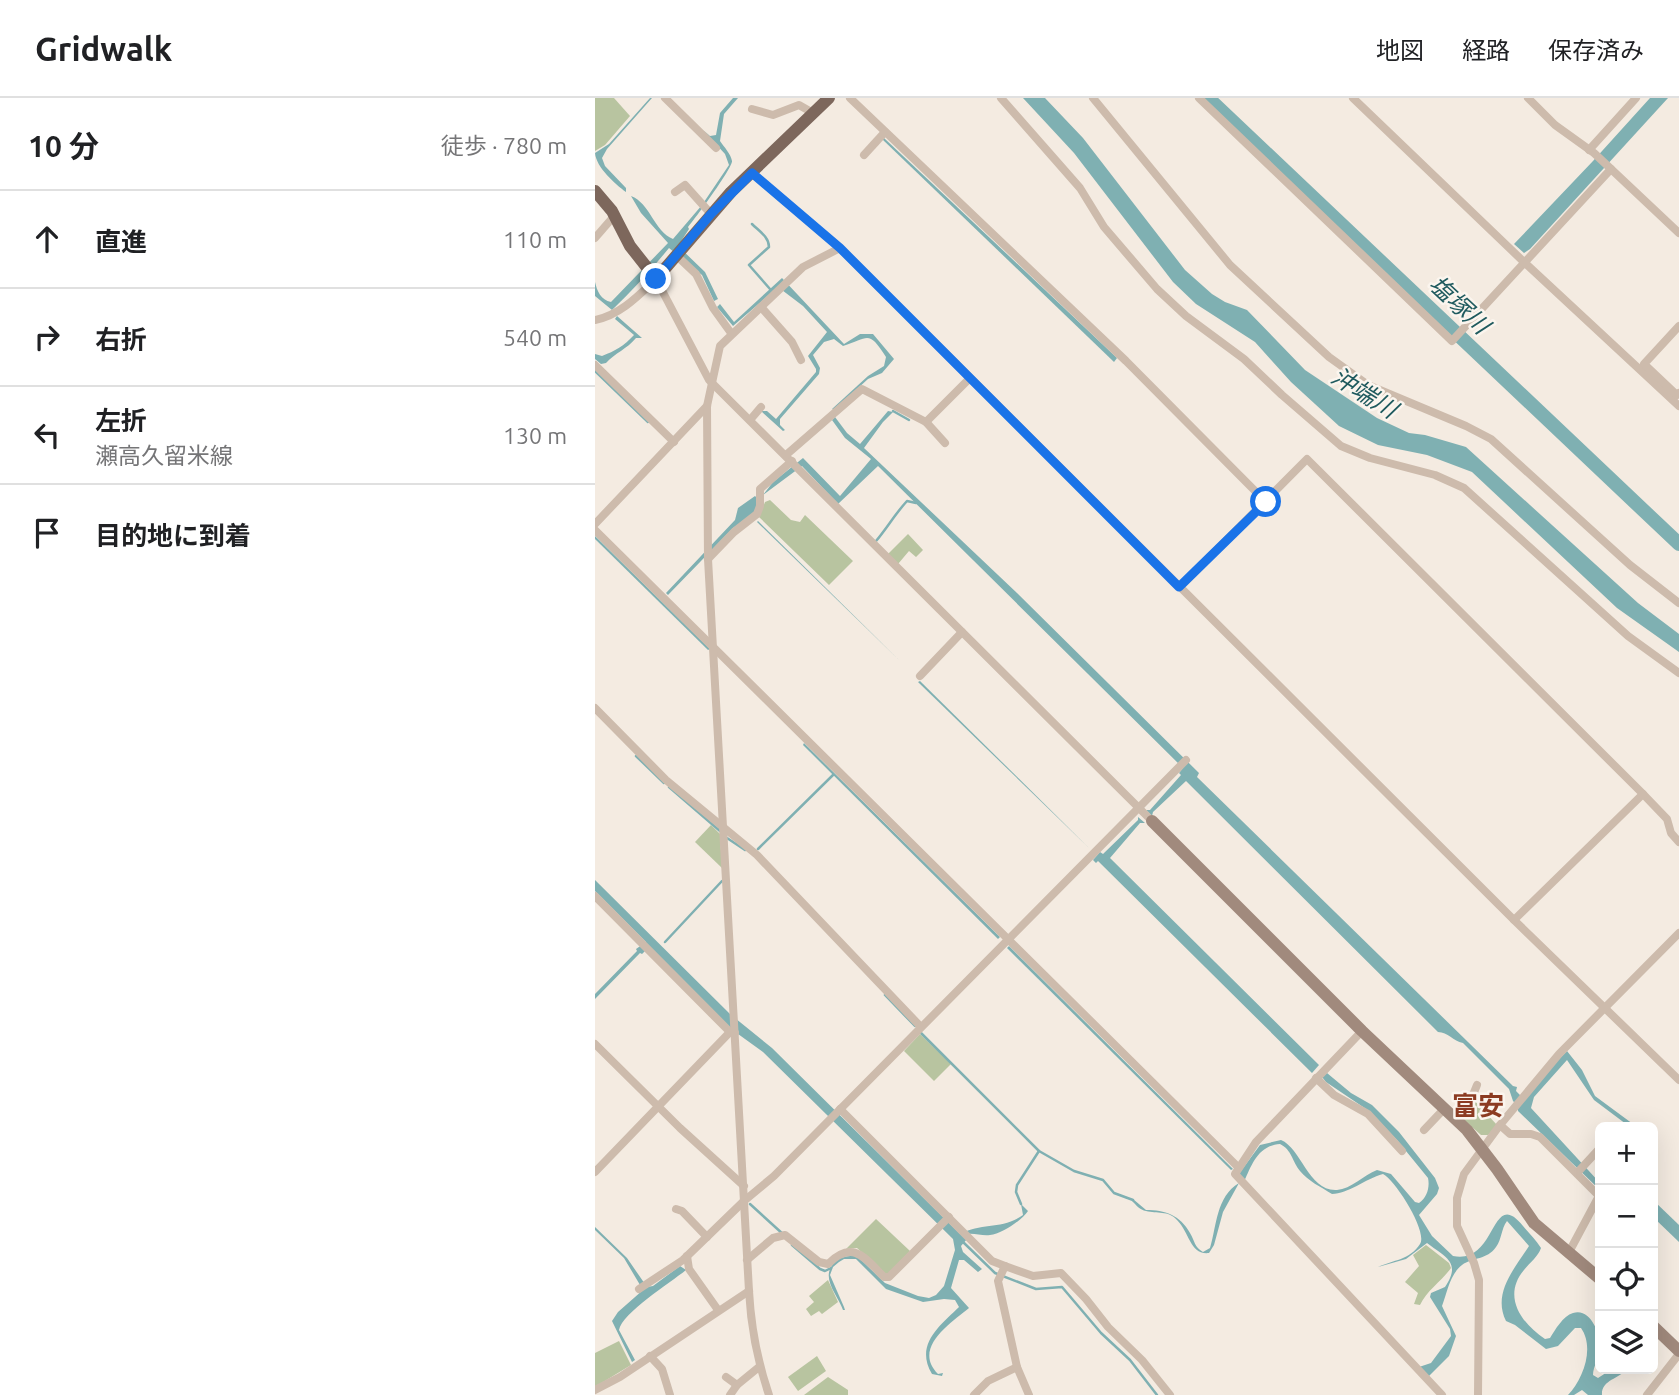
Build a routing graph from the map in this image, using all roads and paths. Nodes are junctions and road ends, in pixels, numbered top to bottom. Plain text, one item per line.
1 (665, 98) edge
2 (829, 98) edge
3 (850, 98) edge
4 (1001, 98) edge
5 (1093, 98) edge
6 (1199, 98) edge
7 (1353, 98) edge
8 (1528, 98) edge
9 (1636, 98) edge
10 (751, 109) dead end
11 (813, 113) junction
12 (885, 132) junction
13 (716, 148) dead end
14 (1591, 152) junction
15 (864, 155) dead end
16 (1609, 167) junction
17 (752, 173) junction
18 (595, 191) edge
19 (675, 192) dead end
20 (711, 214) junction
21 (615, 215) junction
22 (1679, 233) edge
23 (595, 238) edge
24 (840, 248) junction
25 (677, 256) junction
26 (1525, 263) junction
27 (656, 279) junction
28 (761, 307) junction
29 (595, 320) edge
30 (1679, 326) edge
31 (731, 333) junction
32 (801, 360) dead end
33 (595, 365) edge
34 (969, 378) junction
35 (712, 384) junction
36 (1679, 393) edge
37 (708, 406) junction
38 (1679, 406) edge
39 (761, 407) dead end
40 (750, 420) junction
41 (926, 422) junction
42 (674, 442) junction
43 (945, 443) dead end
44 (789, 458) junction
45 (1266, 502) junction
46 (595, 524) edge
47 (595, 530) edge
48 (708, 559) junction
49 (1179, 587) junction
50 (1679, 603) edge
51 (962, 632) junction
52 (712, 646) junction
53 (1679, 673) edge
54 (920, 676) dead end
55 (595, 708) edge
56 (1186, 760) dead end
57 (1643, 794) junction
58 (1144, 814) junction
59 (723, 828) junction
60 (1679, 842) edge
61 (595, 897) edge
62 (1514, 920) junction
63 (1679, 933) edge
64 (1007, 938) junction
65 (1605, 1009) junction
66 (920, 1026) junction
67 (1362, 1031) junction
68 (733, 1032) junction
69 (595, 1044) edge
70 (1317, 1077) junction
71 (1679, 1080) edge
72 (1477, 1085) dead end
73 (659, 1106) junction
74 (840, 1109) junction
75 (1444, 1109) junction
76 (1457, 1121) junction
77 (1500, 1125) junction
78 (1424, 1130) dead end
79 (1550, 1147) junction
80 (1482, 1149) junction
81 (1402, 1151) dead end
82 (1595, 1153) edge
83 (1544, 1155) dead end
84 (1238, 1167) junction
85 (595, 1172) edge
86 (1577, 1173) junction
87 (744, 1186) junction
88 (744, 1201) junction
89 (676, 1209) dead end
90 (949, 1217) junction
91 (708, 1237) junction
92 (1568, 1254) junction
93 (687, 1256) junction
94 (747, 1259) junction
95 (1005, 1266) junction
96 (1595, 1275) edge
97 (639, 1289) dead end
98 (749, 1291) junction
99 (718, 1310) junction
100 (1658, 1331) edge
101 (1679, 1353) edge
102 (650, 1356) junction
103 (759, 1367) junction
104 (1017, 1367) junction
105 (726, 1377) dead end
106 (737, 1385) junction
107 (595, 1390) edge
108 (670, 1395) edge
109 (730, 1395) edge
110 (769, 1395) edge
111 (974, 1395) edge
112 (1029, 1395) edge
113 (1170, 1395) edge
114 (1442, 1395) edge
115 (1478, 1395) edge
116 (1647, 1395) edge

1 - 13 street
2 - 11 main road
3 - 12 street
4 - 53 street
5 - 50 street
6 - 26 street
7 - 26 street
8 - 14 street
9 - 14 street
10 - 11 street
11 - 17 main road
12 - 15 street
12 - 45 street
14 - 16 street
16 - 22 street
16 - 26 street
17 - 20 main road
17 - 24 street
18 - 21 main road
19 - 20 street
20 - 25 main road
21 - 23 street
21 - 27 main road
24 - 28 street
24 - 34 street
25 - 27 main road
25 - 31 street
26 - 38 street
27 - 29 street
27 - 35 street
28 - 31 street
28 - 32 street
30 - 36 street
31 - 35 street
33 - 42 street
34 - 41 street
34 - 49 street
35 - 37 street
35 - 40 street
37 - 42 street
37 - 48 street
39 - 40 street
40 - 44 street
41 - 43 street
41 - 44 street
42 - 46 street
44 - 48 street
44 - 51 street
45 - 49 street
45 - 57 street
47 - 52 street
48 - 52 street
49 - 62 street
51 - 54 street
51 - 58 street
52 - 59 street
52 - 64 street
55 - 59 street
56 - 58 street
57 - 60 street
57 - 62 street
58 - 64 street
58 - 67 street
59 - 66 street
59 - 68 street
61 - 68 street
62 - 65 street
63 - 65 street
64 - 66 street
64 - 84 street
65 - 71 street
65 - 77 street
66 - 74 street
67 - 70 street
67 - 75 street
68 - 73 street
68 - 87 street
69 - 73 street
70 - 81 street
70 - 84 street
72 - 76 street
73 - 85 street
73 - 87 street
74 - 88 street
74 - 90 street
75 - 76 street
75 - 78 street
76 - 80 street
77 - 79 street
77 - 80 street
79 - 83 street
79 - 86 street
80 - 92 street
80 - 115 street
82 - 86 street
84 - 114 street
86 - 92 street
87 - 88 street
88 - 91 street
88 - 94 street
89 - 91 street
90 - 94 street
90 - 95 street
91 - 93 street
92 - 96 street
93 - 97 street
93 - 99 street
94 - 98 street
95 - 104 street
95 - 113 street
98 - 99 street
98 - 103 street
99 - 102 street
100 - 101 street
101 - 116 street
102 - 107 street
102 - 108 street
103 - 106 street
103 - 110 street
104 - 111 street
104 - 112 street
105 - 106 street
106 - 109 street

